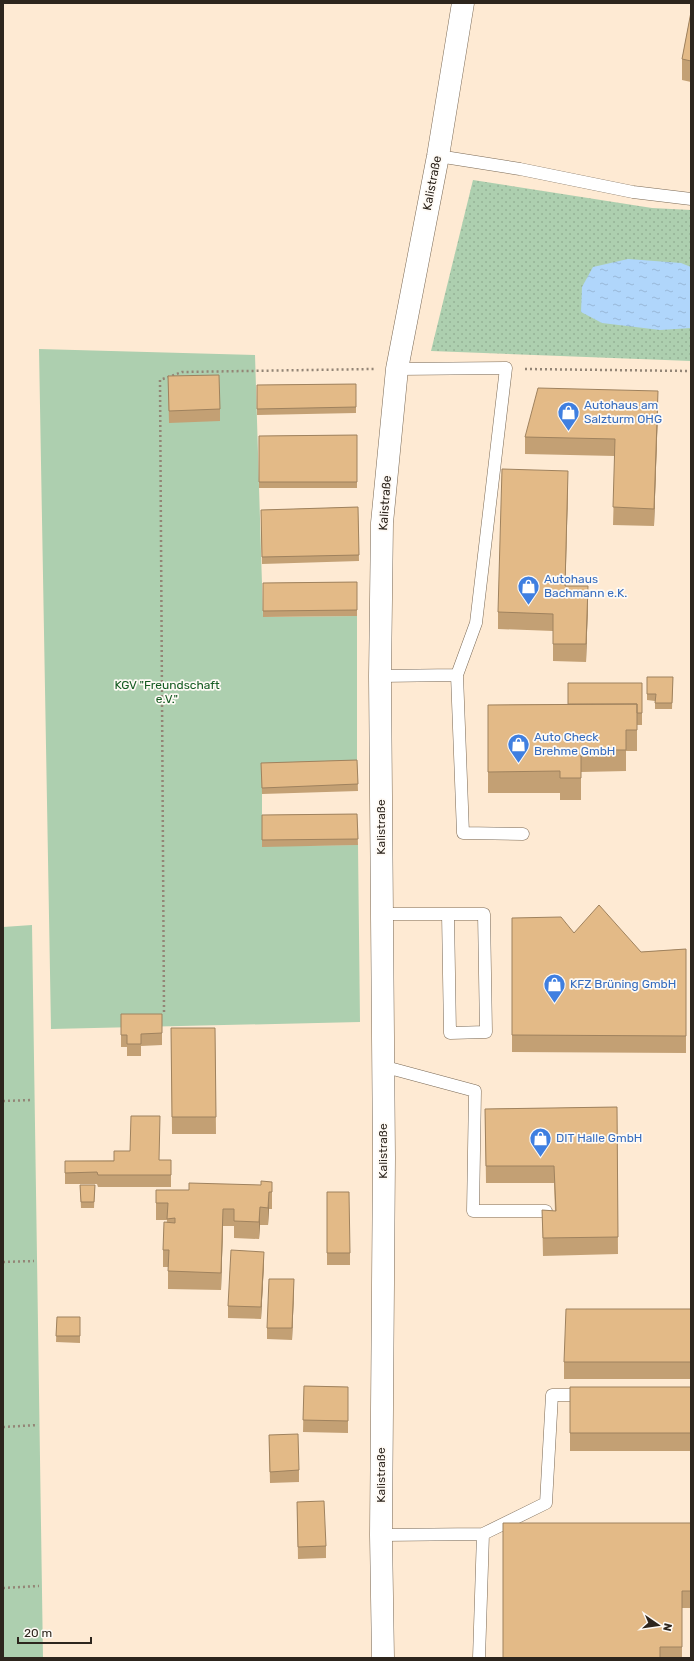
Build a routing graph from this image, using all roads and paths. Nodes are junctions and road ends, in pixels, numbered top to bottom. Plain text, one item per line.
1 (463, 3) edge
2 (438, 156) junction
3 (691, 198) edge
4 (506, 368) junction
5 (397, 369) junction
6 (691, 371) edge
7 (457, 675) junction
8 (380, 676) junction
9 (523, 834) dead end
10 (381, 914) junction
11 (448, 914) junction
12 (164, 1012) dead end
13 (382, 1066) junction
14 (32, 1100) dead end
15 (3, 1101) edge
16 (546, 1211) edge
17 (34, 1261) dead end
18 (3, 1262) edge
19 (598, 1395) edge
20 (38, 1425) dead end
21 (3, 1427) edge
22 (483, 1534) junction
23 (381, 1536) junction
24 (39, 1586) dead end
25 (3, 1588) edge
26 (382, 1658) edge
27 (479, 1658) edge

1 - 2 street, Kalistraße
2 - 3 lane
2 - 5 street, Kalistraße
4 - 5 lane
4 - 6 path
4 - 7 lane
5 - 8 street, Kalistraße
5 - 12 path
7 - 8 lane
7 - 9 lane
8 - 10 street, Kalistraße
10 - 11 lane
10 - 13 street, Kalistraße
11 - 11 lane
13 - 16 lane
13 - 23 street, Kalistraße
14 - 15 path
17 - 18 path
19 - 22 lane
20 - 21 path
22 - 23 lane
22 - 27 lane
23 - 26 street, Kalistraße
24 - 25 path

